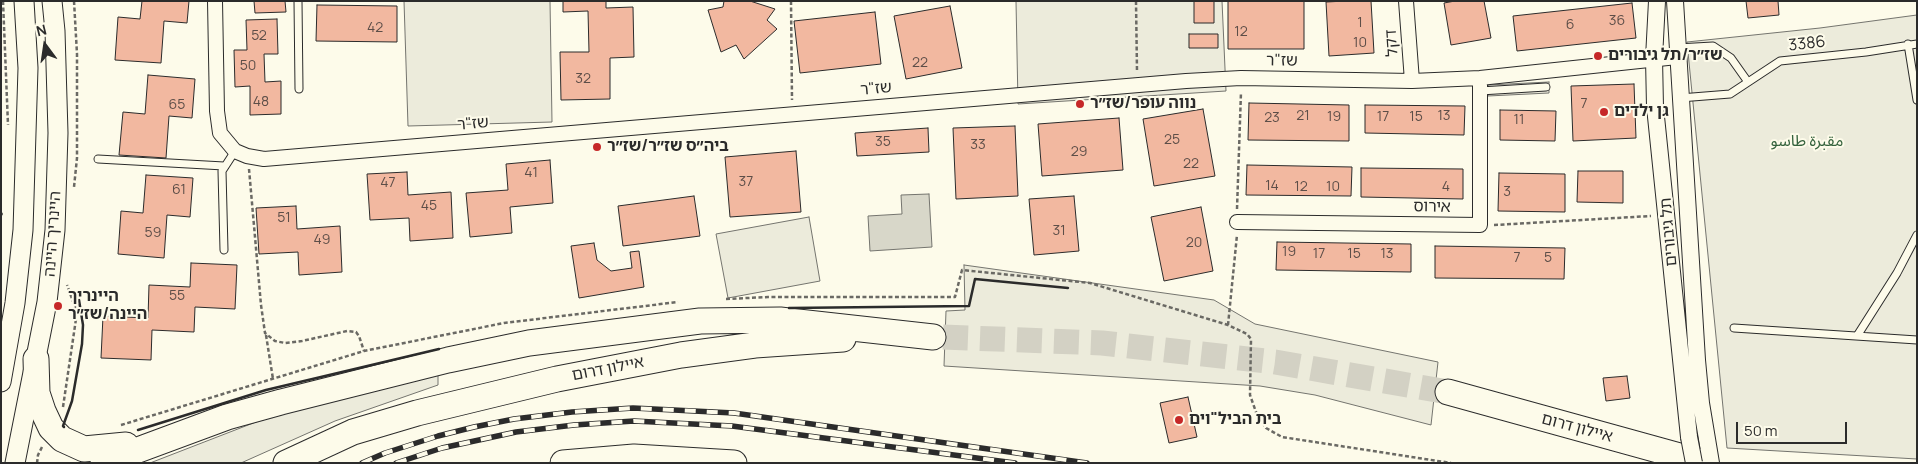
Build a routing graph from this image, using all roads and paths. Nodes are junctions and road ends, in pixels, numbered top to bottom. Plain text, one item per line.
1 (4, 1) edge
2 (24, 1) edge
3 (52, 1) edge
4 (215, 1) edge
5 (298, 1) edge
6 (791, 1) edge
7 (1136, 1) edge
8 (1406, 1) edge
9 (1657, 1) edge
10 (1675, 1) edge
11 (1908, 44) junction
12 (1917, 44) edge
13 (1677, 53) junction
14 (1654, 58) junction
15 (1241, 78) junction
16 (1412, 81) junction
17 (1748, 82) junction
18 (1137, 85) junction
19 (1480, 85) junction
20 (1546, 87) dead end
21 (299, 89) dead end
22 (1680, 98) junction
23 (1917, 100) edge
24 (792, 114) junction
25 (8, 130) dead end
26 (241, 154) junction
27 (98, 159) dead end
28 (224, 166) junction
29 (1668, 216) junction
30 (1237, 222) junction
31 (1480, 225) junction
32 (1917, 235) edge
33 (224, 250) dead end
34 (71, 300) dead end
35 (1228, 325) dead end
36 (1734, 328) dead end
37 (265, 333) junction
38 (1857, 336) junction
39 (1251, 339) dead end
40 (1917, 340) edge
41 (364, 352) dead end
42 (36, 359) junction
43 (273, 379) dead end
44 (1, 382) edge
45 (1448, 392) tunnel mouth
46 (52, 428) junction
47 (175, 435) junction
48 (1706, 452) edge
49 (15, 463) edge
50 (103, 463) edge
51 (286, 463) edge
52 (563, 463) edge
53 (734, 463) edge
54 (1451, 463) edge
55 (1694, 463) edge
56 (1711, 463) edge

1 - 25 path
2 - 44 main road, היינריך היינה
3 - 42 main road, היינריך היינה
4 - 26 street
5 - 21 lane
6 - 24 path
7 - 18 path
8 - 16 street, דקל
9 - 14 street, תל גיבורים
10 - 13 street, תל גיבורים
11 - 12 lane, 3386
11 - 17 lane, 3386
11 - 23 lane
13 - 14 street, שז"ר
13 - 17 lane
13 - 22 street, תל גיבורים
14 - 19 street, שז"ר
14 - 29 street, תל גיבורים
15 - 16 street, שז"ר
15 - 18 street, שז"ר
15 - 30 path
16 - 19 street, שז"ר
17 - 22 lane, 3386
18 - 24 street, שז"ר
19 - 20 lane
19 - 31 street
22 - 48 street, תל גיבורים
24 - 26 street, שז"ר
26 - 28 lane
26 - 37 path
27 - 28 lane
28 - 33 lane
29 - 31 path
29 - 55 street, תל גיבורים, bridge
30 - 31 street, אירוס
30 - 35 path
32 - 38 lane
34 - 46 path
36 - 38 lane
37 - 41 path
37 - 43 path
38 - 40 lane
39 - 54 path
42 - 46 highway
42 - 49 main road, היינריך היינה
45 - 48 highway, איילון דרום
46 - 47 highway
47 - 50 highway
47 - 51 highway, איילון דרום
48 - 56 street, תל גיבורים
52 - 53 highway

